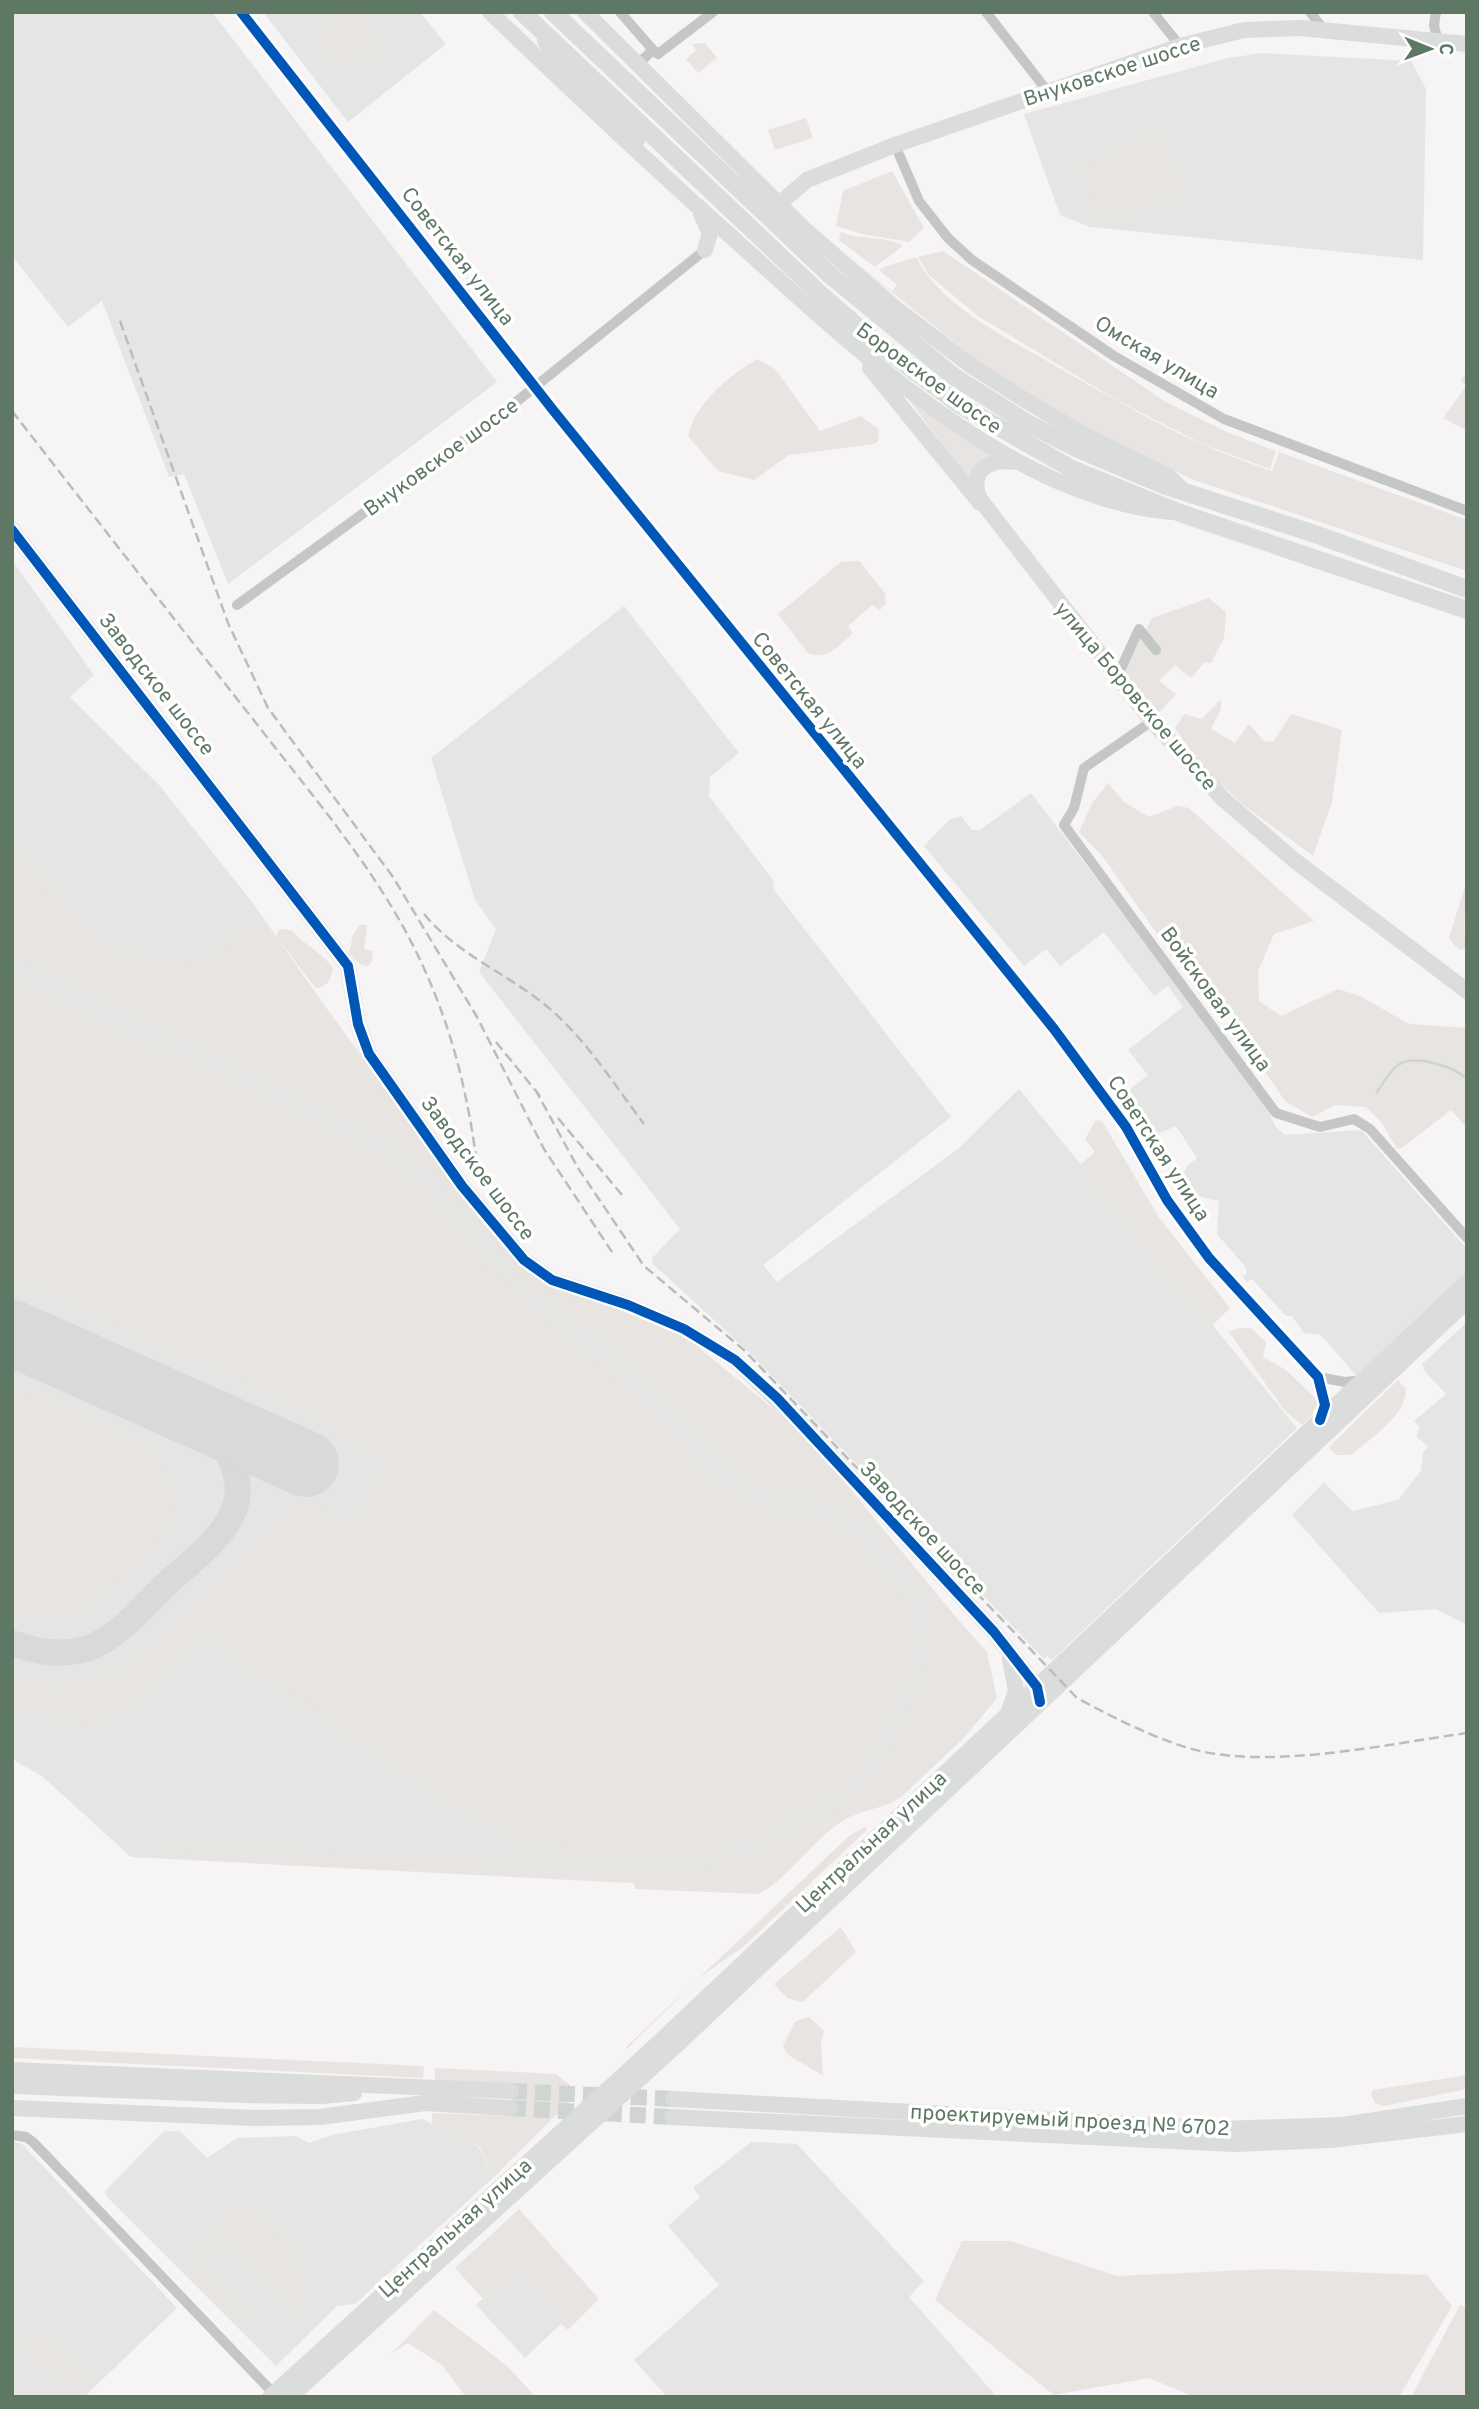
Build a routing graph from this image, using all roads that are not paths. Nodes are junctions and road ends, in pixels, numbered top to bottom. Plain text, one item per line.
1 (241, 12) edge
2 (491, 12) edge
3 (522, 12) edge
4 (553, 12) edge
5 (620, 12) edge
6 (713, 12) edge
7 (986, 12) edge
8 (1153, 12) edge
9 (1310, 12) edge
10 (1436, 12) edge
11 (586, 15) edge
12 (536, 27) junction
13 (1324, 30) junction
14 (1438, 43) junction
15 (1467, 44) edge
16 (1180, 46) junction
17 (653, 50) junction
18 (639, 63) junction
19 (1048, 92) junction
20 (895, 145) junction
21 (667, 178) junction
22 (779, 204) junction
23 (697, 205) junction
24 (743, 247) junction
25 (705, 250) junction
26 (856, 350) junction
27 (536, 388) junction
28 (1023, 463) junction
29 (1186, 493) junction
30 (1467, 511) edge
31 (989, 513) junction
32 (1180, 513) junction
33 (12, 530) edge
34 (1448, 582) junction
35 (1467, 583) edge
36 (1467, 589) edge
37 (237, 605) dead end
38 (1467, 610) edge
39 (1156, 650) dead end
40 (1117, 677) junction
41 (1152, 721) junction
42 (1467, 991) edge
43 (1467, 1238) edge
44 (1467, 1282) edge
45 (1467, 1301) edge
46 (1318, 1377) junction
47 (1363, 1380) junction
48 (1321, 1420) junction
49 (1005, 1647) junction
50 (1039, 1695) junction
51 (1006, 1715) junction
52 (12, 2070) edge
53 (16, 2087) edge
54 (408, 2087) junction
55 (511, 2091) tunnel mouth
56 (673, 2099) tunnel mouth
57 (1467, 2106) edge
58 (12, 2108) edge
59 (510, 2108) tunnel mouth
60 (672, 2118) tunnel mouth
61 (1467, 2124) edge
62 (12, 2135) edge
63 (278, 2396) edge

1 - 27 street, Советская улица
2 - 21 main road
3 - 12 main road, Боровское шоссе
4 - 29 main road, Боровское шоссе
5 - 17 street
6 - 17 street
7 - 19 street
8 - 16 street
9 - 13 street
10 - 14 street
11 - 18 main road
12 - 21 main road
12 - 32 main road, Боровское шоссе
13 - 14 main road, Внуковское шоссе
13 - 16 main road, Внуковское шоссе
14 - 15 main road, Внуковское шоссе
16 - 19 main road, Внуковское шоссе
17 - 18 street
18 - 22 main road
19 - 20 main road, Внуковское шоссе
20 - 22 main road, Внуковское шоссе
20 - 30 street, Омская улица
21 - 23 main road
22 - 29 main road
23 - 24 main road
23 - 25 main road
24 - 25 main road
24 - 26 main road
25 - 27 street, Внуковское шоссе
26 - 28 main road
26 - 31 main road, улица Боровское шоссе
27 - 37 street, Внуковское шоссе
27 - 46 street, Советская улица
28 - 31 main road
28 - 32 main road
29 - 34 main road, Боровское шоссе
31 - 40 main road, улица Боровское шоссе
32 - 38 main road, Боровское шоссе
33 - 49 main road, Заводское шоссе
34 - 35 main road
34 - 36 main road, Боровское шоссе
39 - 40 street
40 - 41 main road, улица Боровское шоссе
41 - 42 main road, улица Боровское шоссе
41 - 43 street, Войсковая улица
44 - 47 main road, Центральная улица
45 - 50 main road, Центральная улица
46 - 47 street
46 - 48 street
47 - 48 main road, Центральная улица
48 - 50 main road, Центральная улица
49 - 50 main road, Заводское шоссе
49 - 51 main road
50 - 51 main road, Центральная улица
50 - 63 main road, Центральная улица
51 - 63 main road, Центральная улица
52 - 54 main road
53 - 54 main road
54 - 55 main road
56 - 57 main road, проектируемый проезд № 6702
58 - 59 main road
60 - 61 main road, проектируемый проезд № 6702
62 - 63 street

